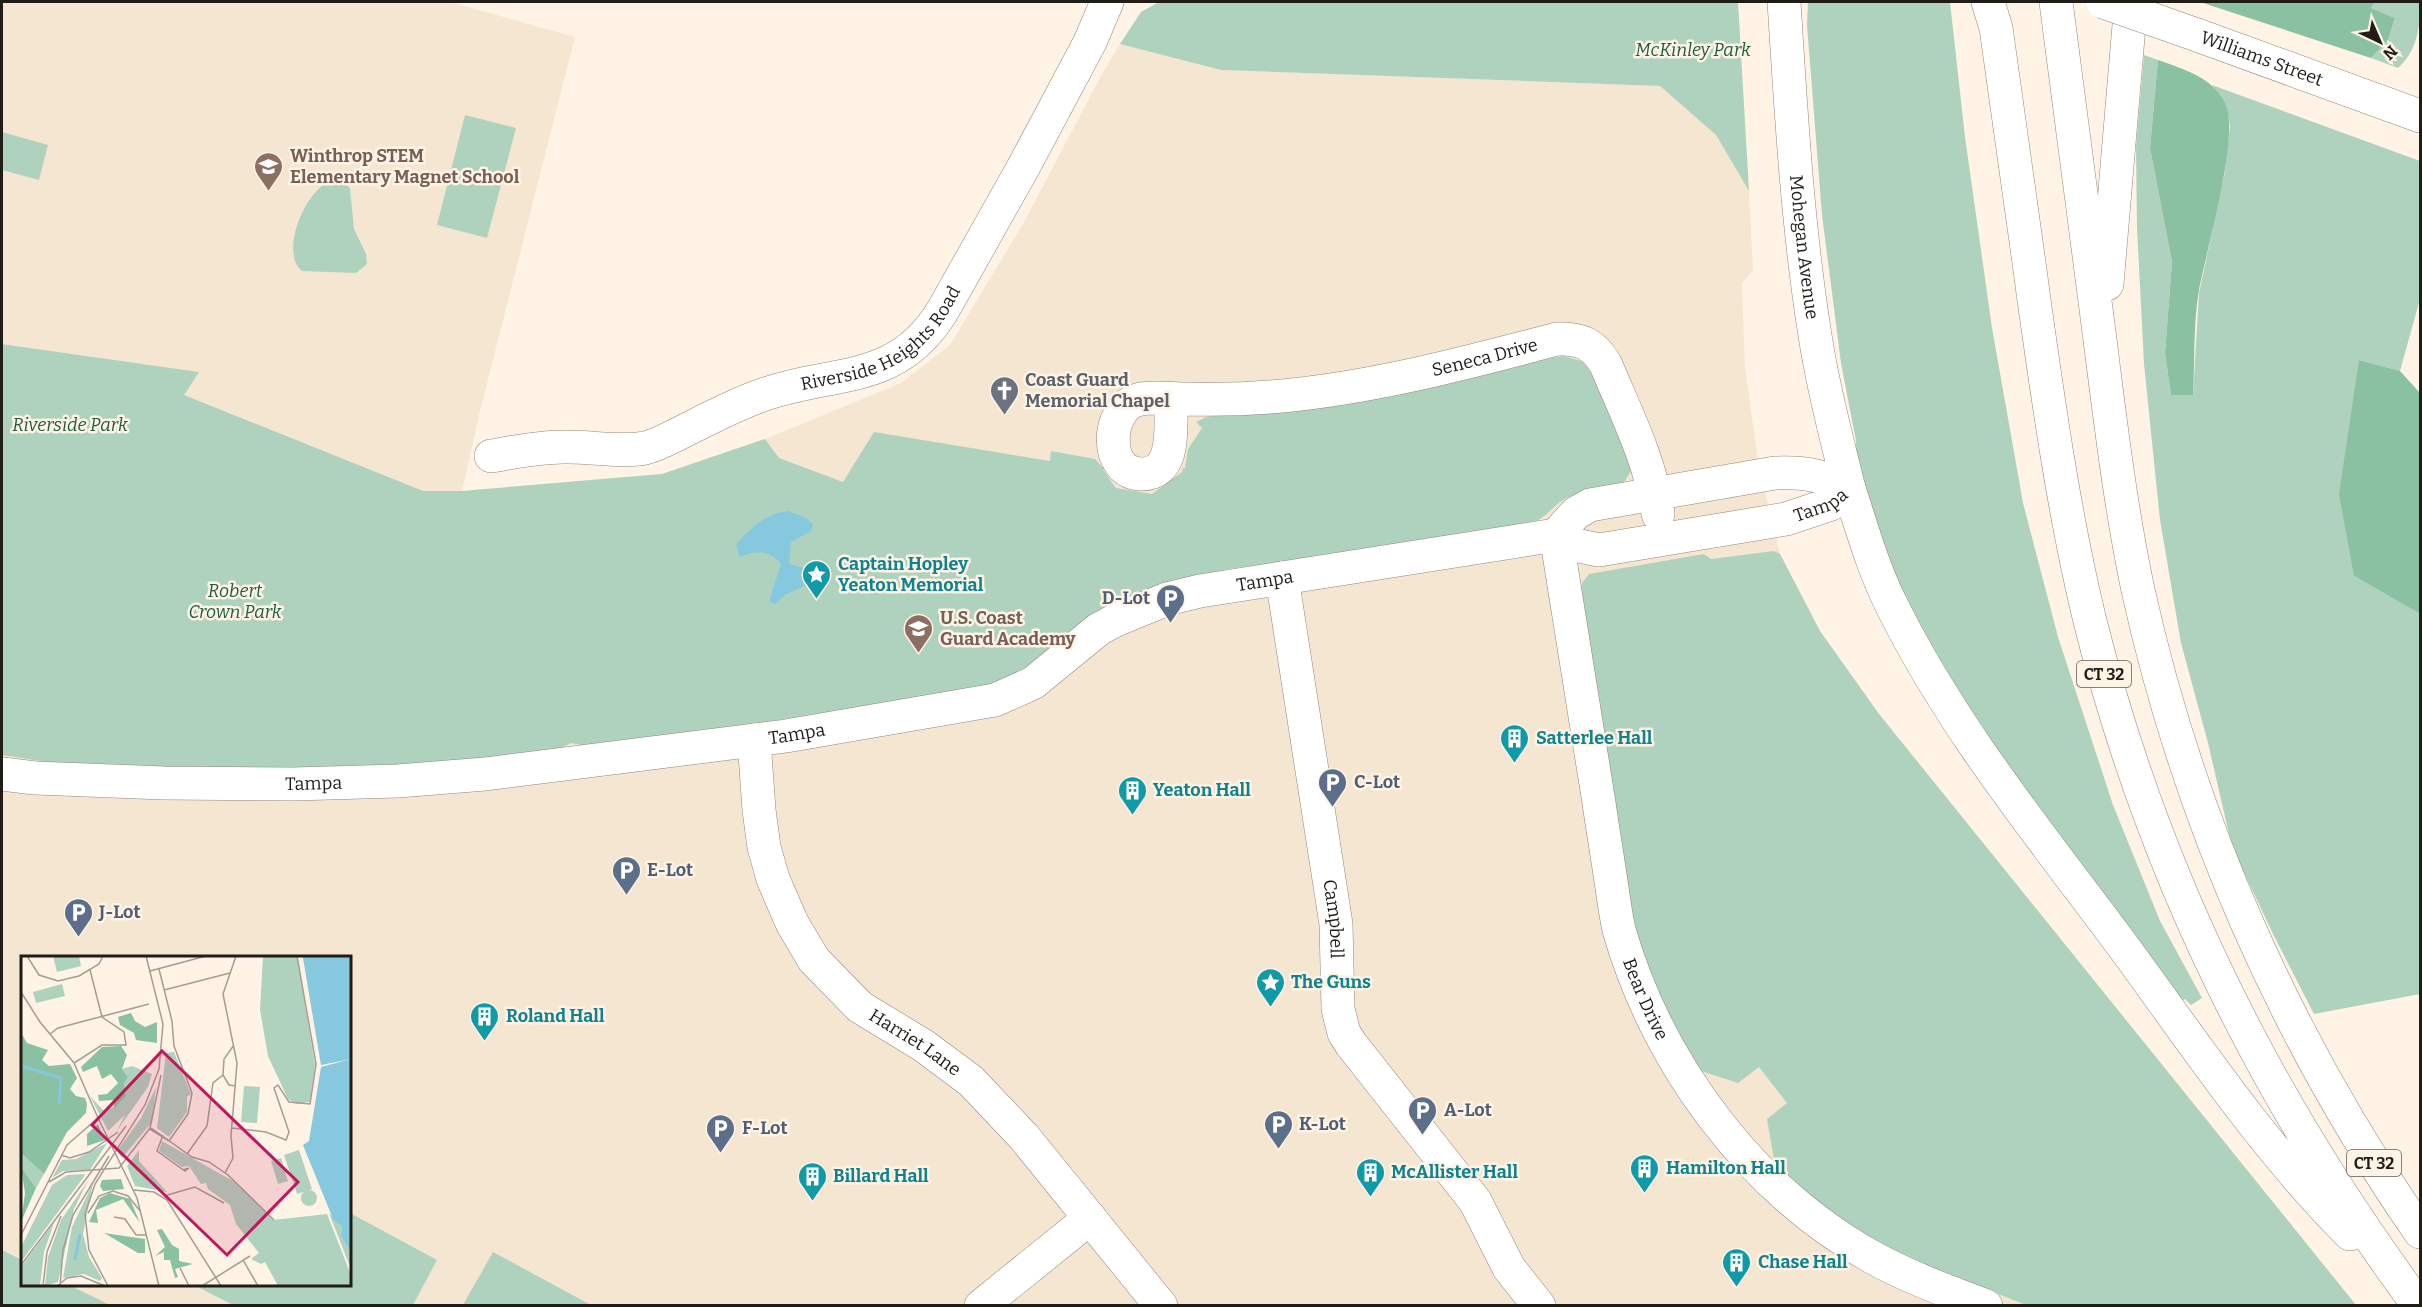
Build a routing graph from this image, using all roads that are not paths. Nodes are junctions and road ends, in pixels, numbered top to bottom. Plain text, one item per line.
1 (1107, 2) edge
2 (1784, 2) edge
3 (2056, 2) edge
4 (2103, 2) edge
5 (2131, 2) edge
6 (1993, 10) edge
7 (2421, 117) edge
8 (2102, 357) junction
9 (1171, 399) dead end
10 (491, 456) dead end
11 (1849, 489) junction
12 (1655, 494) junction
13 (1556, 535) junction
14 (1662, 540) junction
15 (1282, 578) junction
16 (754, 740) junction
17 (2, 774) edge
18 (1090, 1218) junction
19 (2421, 1232) edge
20 (2387, 1262) junction
21 (981, 1305) edge
22 (1161, 1305) edge
23 (1539, 1305) edge
24 (1986, 1305) edge
25 (2419, 1305) edge

1 - 10 main road, Riverside Heights Road
2 - 11 main road, Mohegan Avenue
3 - 8 main road, CT 32
4 - 7 main road, Williams Street, bridge
5 - 8 main road
6 - 20 main road, CT 32
8 - 19 main road, CT 32
9 - 12 main road, Seneca Drive
11 - 12 main road, Tampa
11 - 14 main road, Tampa
11 - 20 main road, Mohegan Avenue
12 - 13 main road, Tampa
12 - 14 main road, Seneca Drive
13 - 14 main road, Tampa
13 - 15 main road, Tampa
13 - 24 main road, Bear Drive
15 - 16 main road, Tampa
15 - 23 main road, Campbell
16 - 17 main road, Tampa
16 - 18 main road, Harriet Lane
18 - 21 main road
18 - 22 main road, Harriet Lane
20 - 25 main road, CT 32

